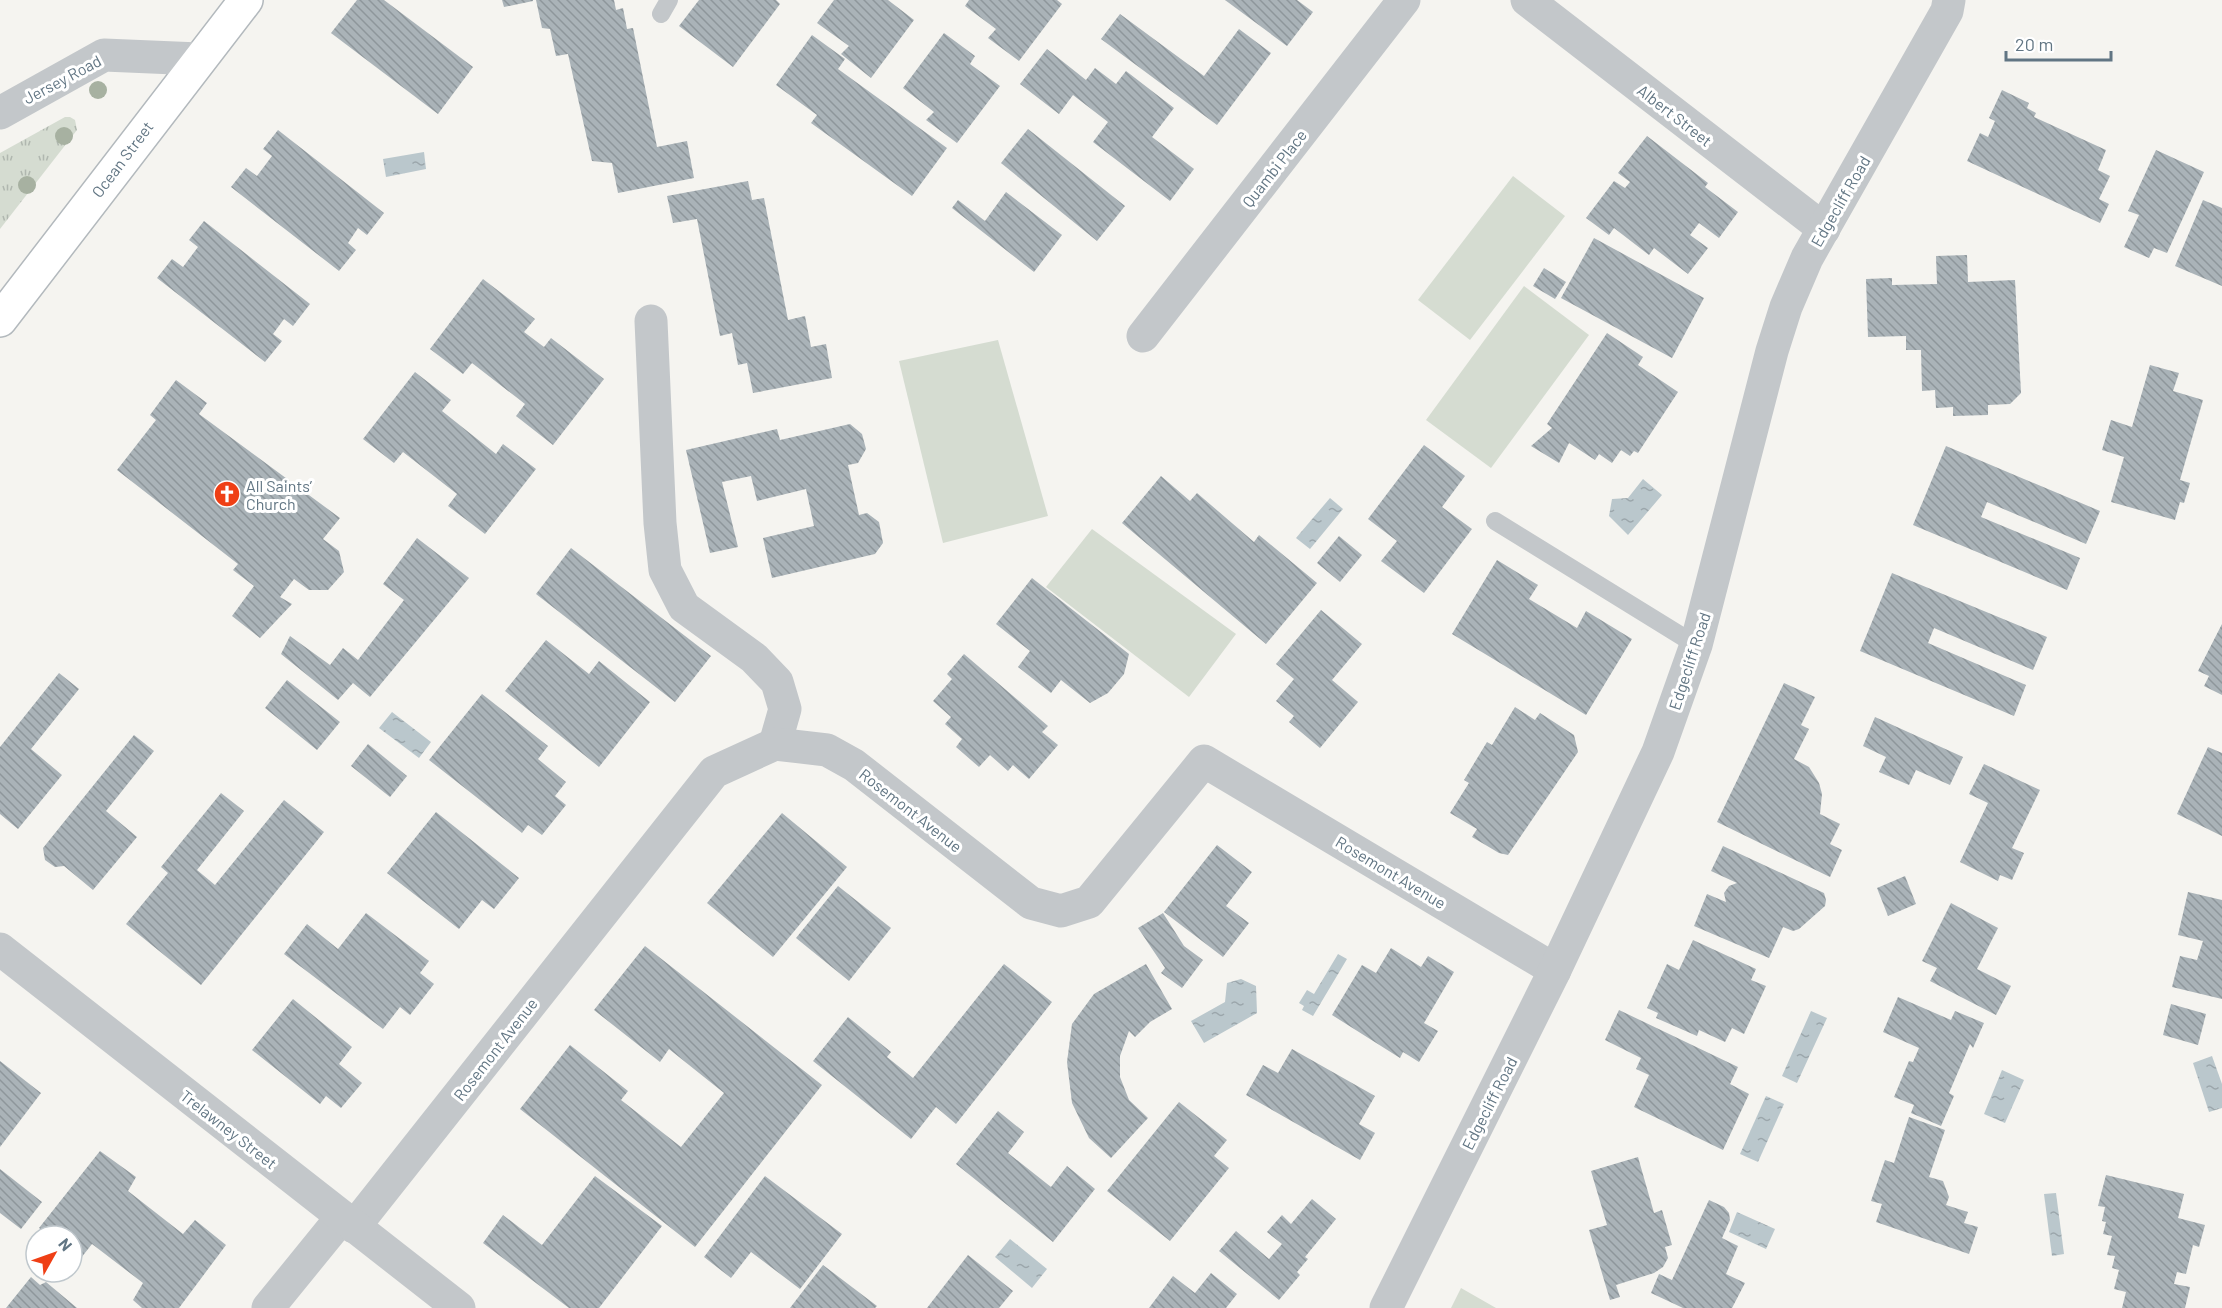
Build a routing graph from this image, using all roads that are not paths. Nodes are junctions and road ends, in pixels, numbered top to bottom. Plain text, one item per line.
1 (246, 0) edge
2 (1404, 0) edge
3 (1527, 0) edge
4 (1949, 0) edge
5 (199, 58) junction
6 (0, 113) edge
7 (1824, 229) junction
8 (0, 320) edge
9 (651, 321) dead end
10 (1143, 336) dead end
11 (1495, 521) dead end
12 (1696, 645) junction
13 (775, 744) junction
14 (0, 949) edge
15 (1555, 970) junction
16 (348, 1222) junction
17 (268, 1308) edge
18 (459, 1308) edge
19 (1386, 1308) edge

1 - 5 main road, Ocean Street
2 - 10 street, Quambi Place
3 - 7 street, Albert Street
4 - 7 street, Edgecliff Road
5 - 6 street, Jersey Road
5 - 8 main road, Ocean Street
7 - 12 street, Edgecliff Road
9 - 13 street
11 - 12 lane
12 - 15 street, Edgecliff Road
13 - 15 street, Rosemont Avenue
13 - 16 street, Rosemont Avenue
14 - 16 street, Trelawney Street
15 - 19 street, Edgecliff Road
16 - 17 street, Rosemont Avenue
16 - 18 street, Trelawney Street

